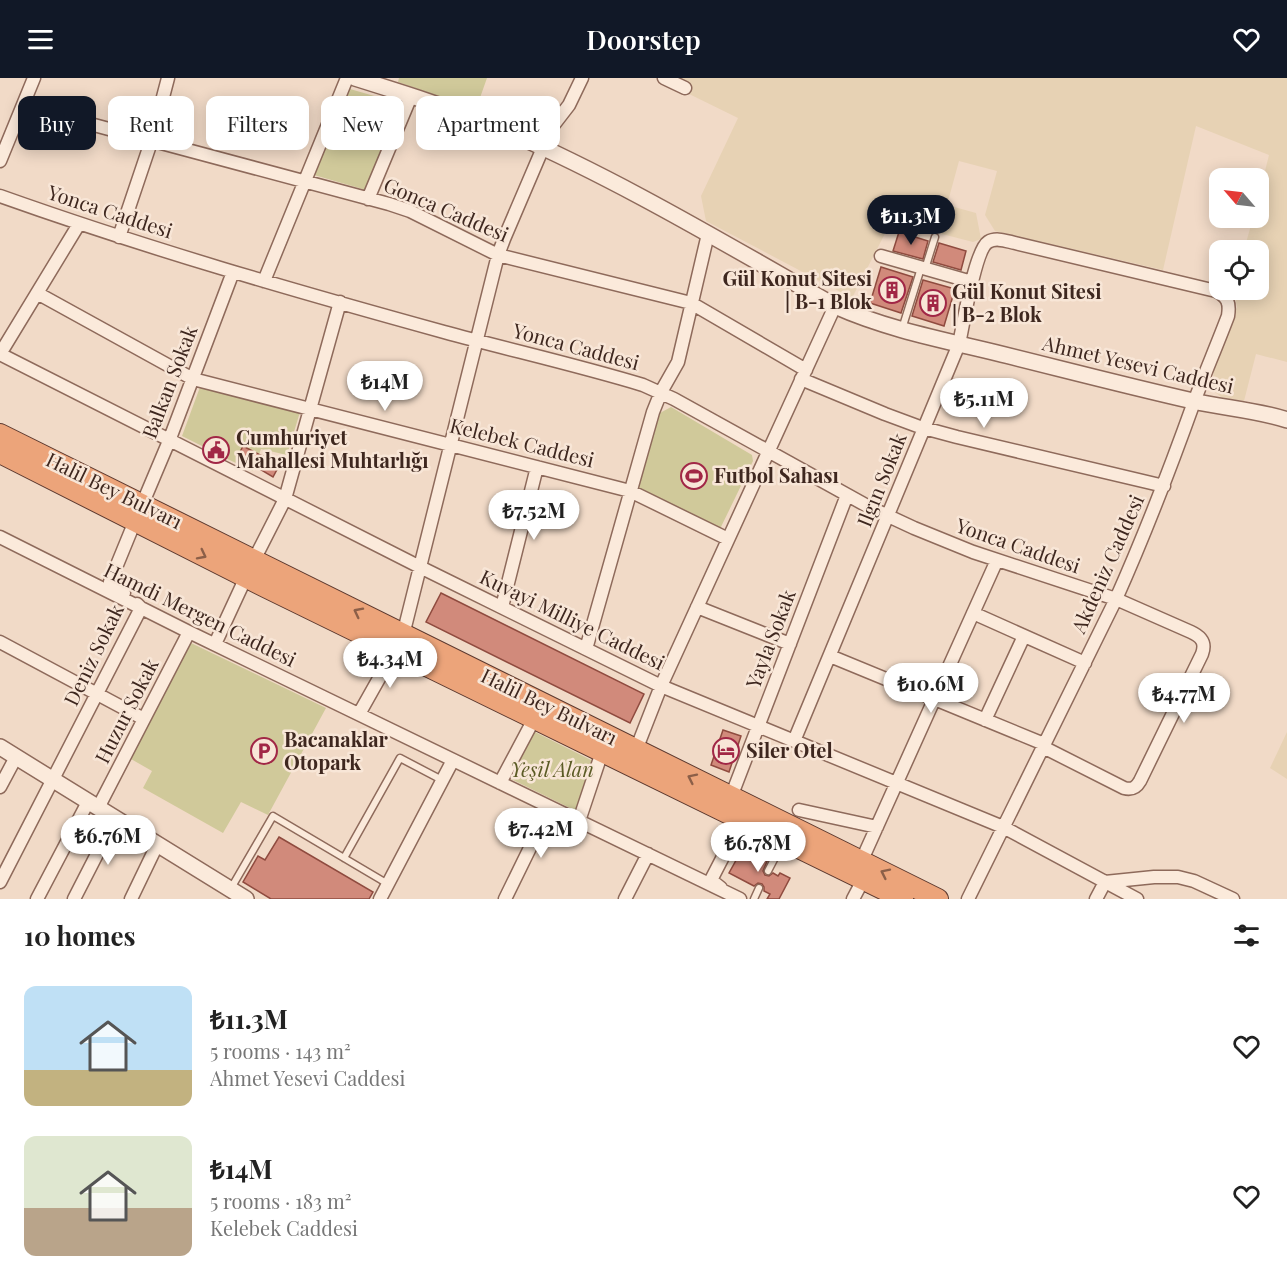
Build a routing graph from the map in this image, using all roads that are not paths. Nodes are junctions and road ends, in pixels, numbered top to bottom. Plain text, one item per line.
1 (34, 78) edge
2 (168, 78) edge
3 (347, 78) edge
4 (355, 78) edge
5 (582, 78) edge
6 (664, 78) edge
7 (685, 88) dead end
8 (27, 96) edge
9 (163, 96) edge
10 (411, 96) junction
11 (416, 98) edge
12 (560, 117) edge
13 (18, 118) edge
14 (149, 150) edge
15 (188, 150) edge
16 (541, 150) edge
17 (546, 150) edge
18 (0, 161) edge
19 (305, 182) junction
20 (0, 196) edge
21 (368, 199) junction
22 (79, 224) junction
23 (708, 234) junction
24 (119, 237) junction
25 (934, 237) dead end
26 (498, 255) junction
27 (881, 256) dead end
28 (923, 268) junction
29 (233, 272) junction
30 (1161, 278) joint
31 (264, 281) junction
32 (972, 282) junction
33 (37, 293) junction
34 (340, 302) junction
35 (691, 303) junction
36 (835, 306) junction
37 (902, 330) junction
38 (477, 340) junction
39 (959, 344) junction
40 (0, 354) edge
41 (804, 374) junction
42 (193, 379) junction
43 (661, 392) junction
44 (1194, 401) junction
45 (311, 409) junction
46 (1287, 420) edge
47 (925, 427) junction
48 (0, 435) edge
49 (169, 441) junction
50 (450, 445) junction
51 (768, 450) junction
52 (0, 453) edge
53 (537, 467) junction
54 (1164, 486) junction
55 (630, 491) junction
56 (847, 495) junction
57 (285, 499) junction
58 (139, 513) junction
59 (888, 516) junction
60 (0, 538) edge
61 (728, 539) junction
62 (997, 560) junction
63 (420, 567) junction
64 (250, 569) junction
65 (1116, 599) junction
66 (502, 607) junction
67 (697, 607) junction
68 (141, 608) junction
69 (973, 613) junction
70 (189, 632) junction
71 (1024, 636) junction
72 (0, 642) edge
73 (399, 642) junction
74 (215, 644) junction
75 (790, 644) junction
76 (586, 649) junction
77 (830, 656) junction
78 (1085, 663) junction
79 (661, 686) junction
80 (97, 694) junction
81 (934, 699) junction
82 (359, 714) junction
83 (144, 719) junction
84 (534, 719) junction
85 (985, 720) junction
86 (758, 727) junction
87 (794, 741) junction
88 (1044, 745) junction
89 (0, 747) edge
90 (636, 750) junction
91 (603, 752) junction
92 (16, 757) junction
93 (453, 760) junction
94 (53, 780) junction
95 (442, 780) junction
96 (500, 783) junction
97 (897, 783) junction
98 (0, 787) edge
99 (731, 797) junction
100 (93, 805) junction
101 (550, 807) junction
102 (798, 810) dead end
103 (115, 819) junction
104 (742, 820) junction
105 (579, 821) junction
106 (1004, 826) junction
107 (877, 827) junction
108 (784, 841) junction
109 (157, 845) junction
110 (648, 854) junction
111 (344, 858) junction
112 (768, 871) dead end
113 (862, 871) junction
114 (0, 882) edge
115 (1105, 882) junction
116 (388, 884) junction
117 (759, 888) dead end
118 (230, 890) junction
119 (723, 895) edge
120 (37, 899) edge
121 (74, 899) edge
122 (131, 899) edge
123 (246, 899) edge
124 (380, 899) edge
125 (505, 899) edge
126 (625, 899) edge
127 (740, 899) edge
128 (754, 899) edge
129 (853, 899) edge
130 (903, 899) edge
131 (938, 899) edge
132 (968, 899) edge
133 (1096, 899) edge
134 (1137, 899) edge
135 (1233, 899) edge

1 - 8 street
2 - 9 street
3 - 19 street
4 - 10 street, Ahmet Yesevi Caddesi
5 - 12 street
6 - 7 street
10 - 11 street, Ahmet Yesevi Caddesi
10 - 21 street
13 - 18 street
14 - 24 street
15 - 19 street, Gonca Caddesi
16 - 26 street
17 - 23 street, Ahmet Yesevi Caddesi
19 - 21 street, Gonca Caddesi
19 - 31 street
20 - 22 street, Yonca Caddesi
21 - 26 street, Gonca Caddesi
22 - 24 street, Yonca Caddesi
22 - 33 street
23 - 35 street
23 - 36 street, Ahmet Yesevi Caddesi
24 - 29 street, Yonca Caddesi
25 - 28 lane
26 - 35 street, Gonca Caddesi
26 - 38 street
27 - 28 street
28 - 32 street
28 - 37 lane
29 - 31 street, Yonca Caddesi
29 - 42 street, Balkan Sokak
30 - 32 street, Ilgın Sokak
30 - 44 street, Akdeniz Caddesi
31 - 34 street, Yonca Caddesi
32 - 39 street, Ilgın Sokak
33 - 40 street
33 - 42 street, Kelebek Caddesi
34 - 38 street, Yonca Caddesi
34 - 45 street
35 - 41 street, Gonca Caddesi
35 - 43 street
36 - 37 street, Ahmet Yesevi Caddesi
36 - 41 street
37 - 39 street, Ahmet Yesevi Caddesi
38 - 43 street, Yonca Caddesi
38 - 50 street
39 - 44 street, Ahmet Yesevi Caddesi
39 - 47 street, Ilgın Sokak
40 - 49 street, Kuvayi Milliye Caddesi
41 - 47 street, Gonca Caddesi
41 - 51 street
42 - 45 street, Kelebek Caddesi
42 - 49 street, Balkan Sokak
43 - 51 street, Yonca Caddesi
43 - 55 street
44 - 46 street, Ahmet Yesevi Caddesi
44 - 54 street, Akdeniz Caddesi
45 - 50 street, Kelebek Caddesi
45 - 57 street
47 - 54 street, Gonca Caddesi
47 - 59 street, Ilgın Sokak
48 - 58 highway, Halil Bey Bulvarı
49 - 57 street, Kuvayi Milliye Caddesi
49 - 58 street, Balkan Sokak
50 - 53 street, Kelebek Caddesi
50 - 63 street
51 - 56 street, Yonca Caddesi
51 - 61 street
52 - 58 highway, Halil Bey Bulvarı
53 - 55 street, Kelebek Caddesi
53 - 66 street
54 - 65 street, Akdeniz Caddesi
55 - 61 street, Kelebek Caddesi
55 - 76 street
56 - 59 street, Yonca Caddesi
56 - 75 street, Yayla Sokak
57 - 63 street, Kuvayi Milliye Caddesi
57 - 64 street
58 - 64 highway, Halil Bey Bulvarı
58 - 68 street, Deniz Sokak
59 - 62 street, Yonca Caddesi
59 - 77 street, Ilgın Sokak
60 - 68 street, Hamdi Mergen Caddesi
61 - 67 street
62 - 65 street, Yonca Caddesi
62 - 69 street
63 - 66 street, Kuvayi Milliye Caddesi
63 - 73 street
64 - 73 highway, Halil Bey Bulvarı
64 - 74 street
65 - 78 street, Akdeniz Caddesi
65 - 88 street, Yonca Caddesi
66 - 76 street, Kuvayi Milliye Caddesi
67 - 75 street
67 - 79 street
68 - 70 street, Hamdi Mergen Caddesi
68 - 80 street, Deniz Sokak
69 - 71 street
69 - 81 street
70 - 74 street, Hamdi Mergen Caddesi
70 - 83 street, Huzur Sokak
71 - 78 street
71 - 85 street
72 - 80 street
73 - 82 street
73 - 84 highway, Halil Bey Bulvarı
73 - 90 highway, Halil Bey Bulvarı
74 - 82 street, Hamdi Mergen Caddesi
75 - 86 street, Yayla Sokak
76 - 79 street, Kuvayi Milliye Caddesi
77 - 81 street
77 - 87 street, Ilgın Sokak
78 - 88 street, Akdeniz Caddesi
79 - 86 street, Kuvayi Milliye Caddesi
79 - 90 street
80 - 83 street
80 - 94 street, Deniz Sokak
81 - 85 street
81 - 97 street
82 - 93 street, Hamdi Mergen Caddesi
83 - 100 street, Huzur Sokak
84 - 91 highway, Halil Bey Bulvarı
84 - 96 street
85 - 88 street
86 - 87 street, Kuvayi Milliye Caddesi
86 - 99 street, Yayla Sokak
87 - 97 street, Kuvayi Milliye Caddesi
88 - 106 street, Akdeniz Caddesi
89 - 92 street
99 -> 90 highway, Halil Bey Bulvarı
91 - 104 highway, Halil Bey Bulvarı
91 - 105 street
92 - 94 street
92 - 98 street
93 - 95 street
93 - 96 street, Hamdi Mergen Caddesi
94 - 100 street
94 - 114 street, Deniz Sokak
95 - 111 lane
95 - 116 street
96 - 101 street, Hamdi Mergen Caddesi
97 - 106 street, Kuvayi Milliye Caddesi
97 - 107 street
99 - 113 highway, Halil Bey Bulvarı
100 - 103 street
100 - 120 street, Huzur Sokak
101 - 105 street, Hamdi Mergen Caddesi
101 - 125 street
102 - 107 street
103 - 109 street
103 - 121 street
104 - 108 highway, Halil Bey Bulvarı
104 - 119 street
105 - 110 street, Hamdi Mergen Caddesi
106 - 115 street, Kuvayi Milliye Caddesi
106 - 132 street, Akdeniz Caddesi
107 - 113 street
108 - 112 lane
108 - 113 highway, Halil Bey Bulvarı
109 - 118 street
109 - 122 street
110 - 119 street, Hamdi Mergen Caddesi
110 - 126 street
111 - 116 lane
111 - 118 lane
113 - 129 street
113 - 130 highway, Halil Bey Bulvarı
131 -> 113 highway, Halil Bey Bulvarı
115 - 133 street
115 - 134 street, Kuvayi Milliye Caddesi
115 - 135 street
116 - 124 street
117 - 128 lane
118 - 123 street
119 - 127 street, Hamdi Mergen Caddesi

